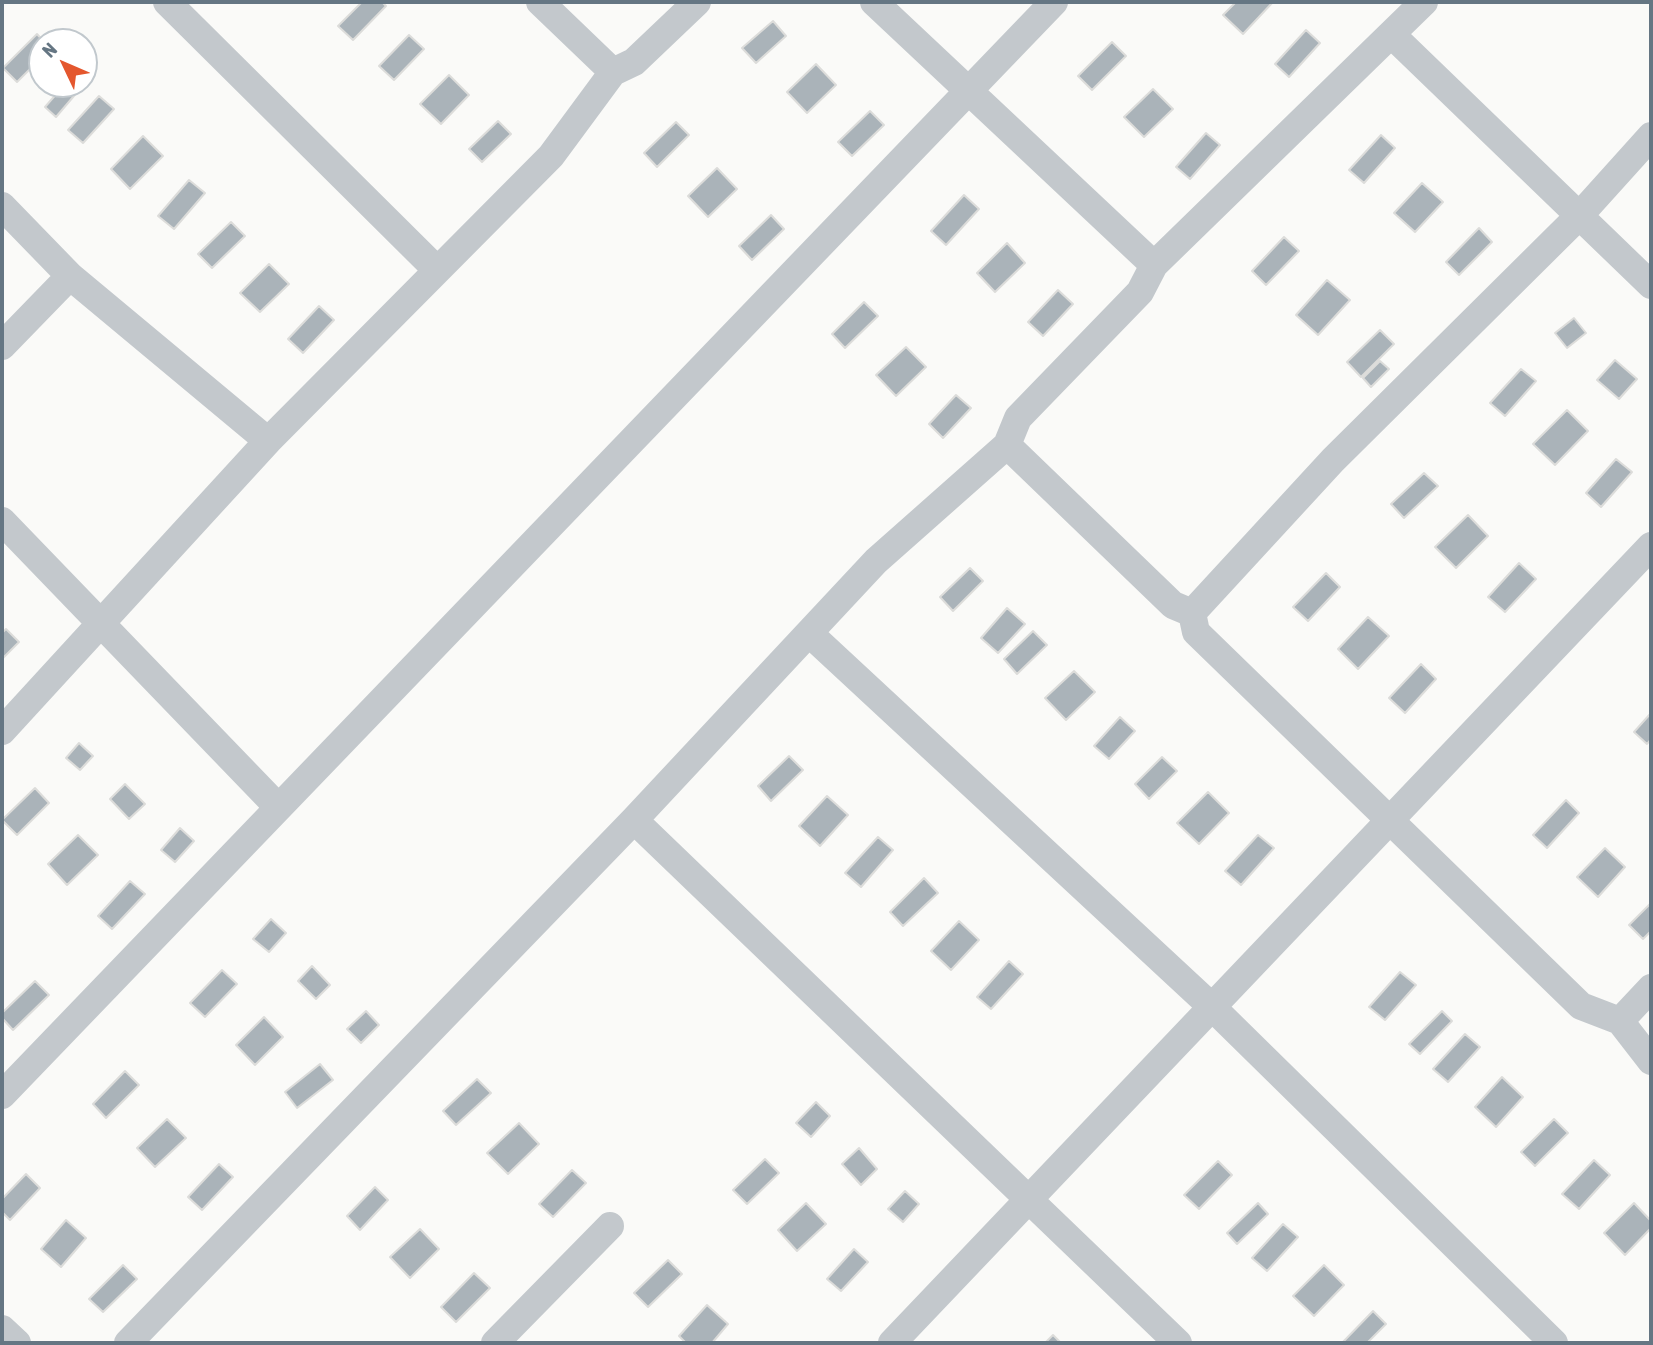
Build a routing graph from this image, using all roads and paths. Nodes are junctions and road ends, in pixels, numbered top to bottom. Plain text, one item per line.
1 (167, 2) edge
2 (540, 2) edge
3 (697, 2) edge
4 (874, 2) edge
5 (1054, 2) edge
6 (1424, 2) edge
7 (1392, 35) junction
8 (613, 72) junction
9 (969, 90) junction
10 (1651, 136) edge
11 (2, 206) edge
12 (1579, 216) junction
13 (1154, 265) junction
14 (437, 270) junction
15 (70, 276) junction
16 (1651, 285) edge
17 (2, 346) edge
18 (268, 441) junction
19 (1007, 445) junction
20 (2, 521) edge
21 (1651, 546) edge
22 (1192, 613) junction
23 (101, 625) junction
24 (810, 634) junction
25 (2, 731) edge
26 (277, 806) junction
27 (634, 820) junction
28 (1389, 821) junction
29 (1651, 988) edge
30 (1212, 1007) junction
31 (1620, 1021) junction
32 (1651, 1061) edge
33 (2, 1095) edge
34 (1028, 1200) junction
35 (610, 1226) dead end
36 (2, 1329) edge
37 (17, 1343) edge
38 (128, 1343) edge
39 (495, 1343) edge
40 (892, 1343) edge
41 (1178, 1343) edge
42 (1553, 1343) edge

1 - 14 street
2 - 8 street
3 - 8 street
4 - 9 street
5 - 9 street
6 - 7 street
7 - 12 street
7 - 13 street
8 - 14 street
9 - 13 street
9 - 26 street
10 - 12 street
11 - 15 street
12 - 16 street
12 - 22 street
13 - 19 street
14 - 18 street
15 - 17 street
15 - 18 street
18 - 23 street
19 - 22 street
19 - 24 street
20 - 23 street
21 - 28 street
22 - 28 street
23 - 25 street
23 - 26 street
24 - 27 street
24 - 30 street
26 - 33 street
27 - 34 street
27 - 38 street
28 - 30 street
28 - 31 street
29 - 31 street
30 - 34 street
30 - 42 street
31 - 32 street
34 - 40 street
34 - 41 street
35 - 39 street
36 - 37 street

